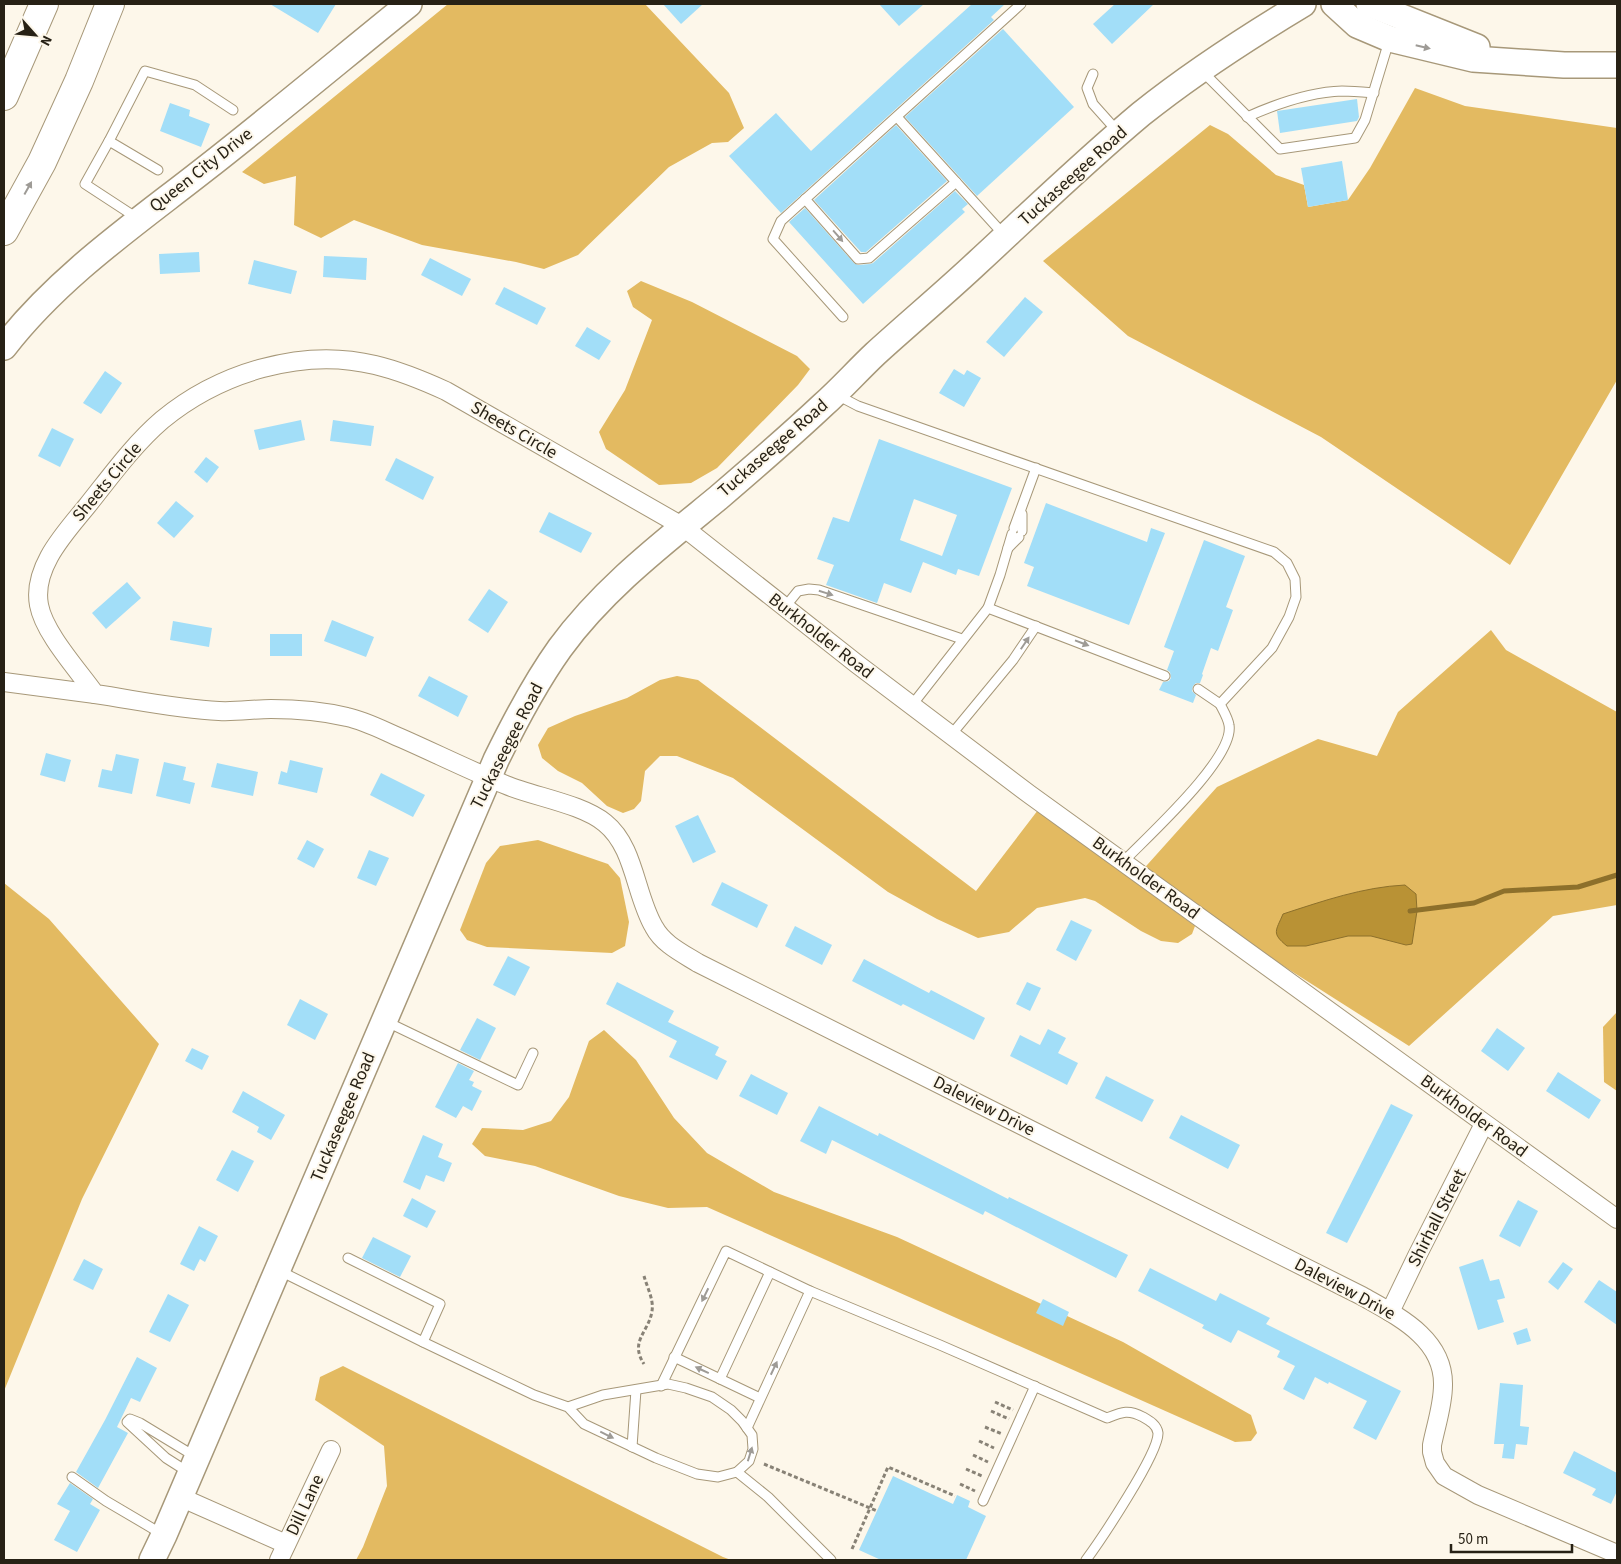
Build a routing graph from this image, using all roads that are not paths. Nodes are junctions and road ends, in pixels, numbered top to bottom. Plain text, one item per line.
1 (44, 4) edge
2 (110, 4) edge
3 (119, 4) edge
4 (409, 4) edge
5 (1021, 4) edge
6 (1266, 4) edge
7 (1303, 4) edge
8 (1334, 4) edge
9 (1369, 4) edge
10 (1400, 4) edge
11 (1417, 23) junction
12 (1255, 34) junction
13 (1390, 39) junction
14 (1501, 61) junction
15 (1617, 65) edge
16 (1202, 71) junction
17 (1093, 74) dead end
18 (79, 81) junction
19 (1374, 93) junction
20 (4, 96) edge
21 (232, 110) dead end
22 (897, 117) junction
23 (1247, 117) junction
24 (1119, 134) junction
25 (109, 142) junction
26 (158, 170) dead end
27 (956, 182) junction
28 (806, 199) junction
29 (139, 219) junction
30 (4, 231) edge
31 (1005, 236) junction
32 (843, 318) dead end
33 (4, 347) edge
34 (835, 394) junction
35 (1036, 468) junction
36 (682, 526) junction
37 (784, 607) junction
38 (988, 608) junction
39 (1036, 626) junction
40 (962, 640) junction
41 (1165, 676) dead end
42 (4, 682) edge
43 (1198, 689) dead end
44 (95, 694) junction
45 (1220, 704) junction
46 (912, 705) junction
47 (951, 735) junction
48 (489, 777) junction
49 (1123, 862) junction
50 (384, 1020) junction
51 (533, 1053) dead end
52 (1484, 1124) junction
53 (1617, 1220) edge
54 (348, 1258) dead end
55 (278, 1270) junction
56 (770, 1272) junction
57 (810, 1291) junction
58 (1390, 1312) junction
59 (423, 1342) junction
60 (674, 1357) junction
61 (720, 1379) junction
62 (661, 1386) junction
63 (1035, 1386) junction
64 (636, 1390) junction
65 (760, 1398) junction
66 (568, 1407) junction
67 (747, 1428) junction
68 (632, 1447) junction
69 (331, 1450) dead end
70 (194, 1466) junction
71 (737, 1472) junction
72 (72, 1477) dead end
73 (180, 1497) junction
74 (983, 1501) dead end
75 (164, 1535) junction
76 (283, 1552) edge
77 (1617, 1554) edge
78 (152, 1560) edge
79 (831, 1560) edge
80 (1086, 1560) edge

1 - 20 highway
2 - 18 highway
3 - 18 highway
4 - 29 street, Queen City Drive
5 - 22 lane
6 - 12 street
7 - 12 street, Tuckaseegee Road
8 - 13 street
9 - 11 street
10 - 11 street
11 - 14 street
12 - 16 street, Tuckaseegee Road
13 -> 14 street
13 - 19 lane
14 - 15 street
16 - 23 lane
16 - 24 street, Tuckaseegee Road
17 - 24 lane
30 -> 18 highway
19 - 23 lane
19 - 23 lane
21 - 25 lane
22 - 27 lane
22 - 28 lane
24 - 31 street, Tuckaseegee Road
25 - 26 lane
25 - 29 lane
28 -> 27 lane
27 - 31 lane
28 - 32 lane
29 - 33 street, Queen City Drive
31 - 34 street, Tuckaseegee Road
34 - 35 lane
34 - 36 street, Tuckaseegee Road
35 - 38 lane
35 - 45 lane
36 - 37 street, Burkholder Road
36 - 44 street, Sheets Circle
36 - 48 street, Tuckaseegee Road
37 -> 40 lane
37 - 46 street, Burkholder Road
38 - 39 lane
38 - 40 lane
39 -> 41 lane
47 -> 39 lane
40 - 46 lane
42 - 44 street
43 - 45 lane
44 - 48 street
45 - 49 lane
46 - 47 street, Burkholder Road
47 - 49 street, Burkholder Road
48 - 50 street, Tuckaseegee Road
48 - 58 street, Daleview Drive
49 - 52 street, Burkholder Road
50 - 51 lane
50 - 55 street, Tuckaseegee Road
52 - 53 street, Burkholder Road
52 - 58 street, Shirhall Street
54 - 59 lane
55 - 59 lane
55 - 70 street, Tuckaseegee Road
56 - 57 lane
56 -> 60 lane
56 - 61 lane
57 - 63 lane
65 -> 57 lane
58 - 77 street, Daleview Drive
59 - 66 lane
61 -> 60 lane
60 - 62 lane
61 - 65 lane
62 - 64 lane
62 - 67 lane
63 - 74 lane
63 - 80 lane
64 - 66 lane
64 - 68 lane
65 - 67 lane
66 -> 68 lane
71 -> 67 lane
68 - 71 lane
69 - 76 street, Dill Lane
70 - 70 lane
70 - 73 street, Tuckaseegee Road
71 - 79 lane
72 - 75 lane
73 - 75 street, Tuckaseegee Road
73 - 76 street
75 - 78 street, Tuckaseegee Road

